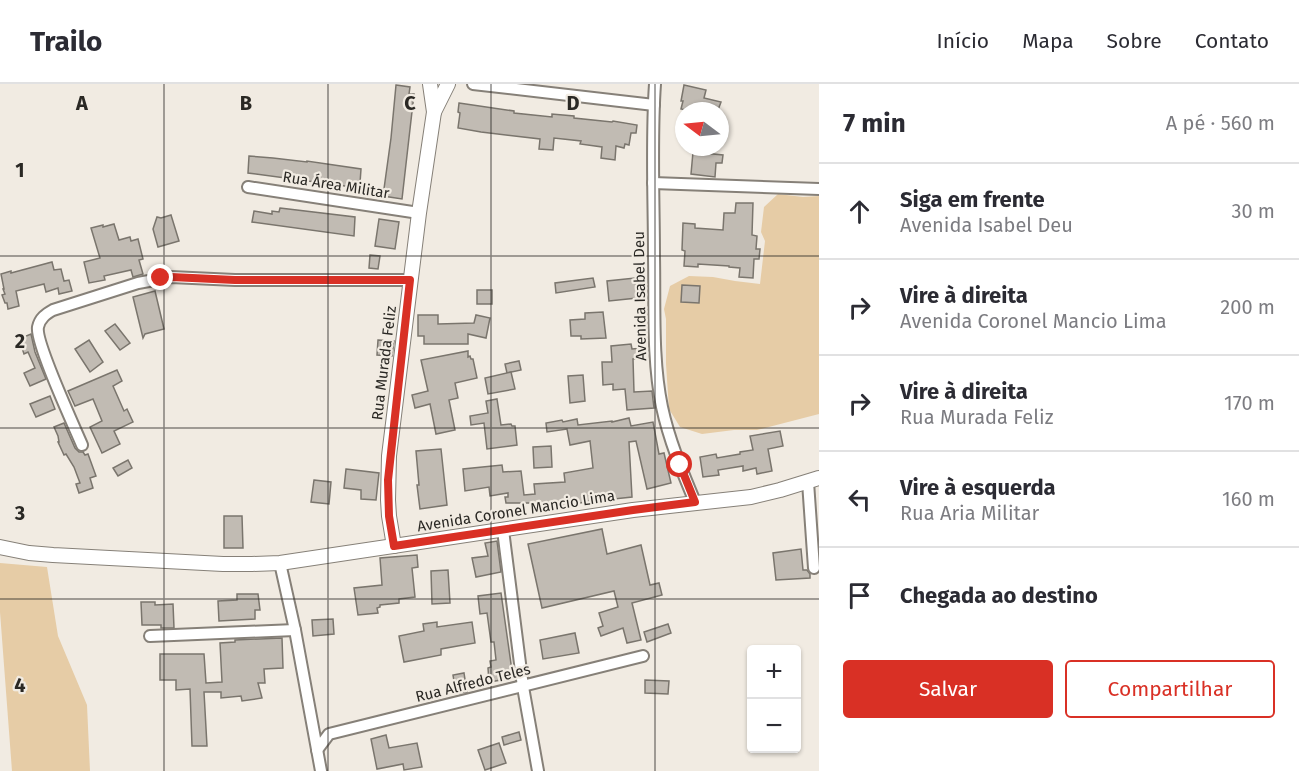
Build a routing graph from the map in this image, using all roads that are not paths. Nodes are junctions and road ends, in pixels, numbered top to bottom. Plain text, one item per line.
1 (430, 84) edge
2 (448, 84) edge
3 (473, 84) edge
4 (655, 84) edge
5 (654, 105) junction
6 (434, 112) junction
7 (654, 183) junction
8 (248, 187) dead end
9 (819, 189) edge
10 (418, 213) junction
11 (410, 280) junction
12 (82, 445) dead end
13 (813, 480) edge
14 (695, 502) junction
15 (503, 530) junction
16 (394, 546) junction
17 (0, 547) edge
18 (280, 563) junction
19 (814, 568) dead end
20 (295, 630) junction
21 (150, 636) dead end
22 (643, 656) dead end
23 (523, 687) junction
24 (317, 750) junction
25 (321, 771) edge
26 (538, 771) edge

1 - 6 street, Rua Murada Feliz
2 - 6 street, Rua Murada Feliz
3 - 5 street
4 - 5 street, Avenida Isabel Deu
5 - 7 street, Avenida Isabel Deu
6 - 10 street, Rua Murada Feliz
7 - 9 street
7 - 14 street, Avenida Isabel Deu
8 - 10 street, Rua Área Militar
10 - 11 street, Rua Murada Feliz
11 - 12 street
11 - 16 street, Rua Murada Feliz
13 - 14 street, Avenida Coronel Mancio Lima
13 - 19 street
14 - 15 street, Avenida Coronel Mancio Lima
15 - 16 street, Avenida Coronel Mancio Lima
15 - 23 street
16 - 18 street, Avenida Coronel Mancio Lima
17 - 18 street, Avenida Coronel Mancio Lima
18 - 20 street
20 - 21 street
20 - 24 street
22 - 23 street, Rua Alfredo Teles
23 - 24 street, Rua Alfredo Teles
23 - 26 street
24 - 25 street

